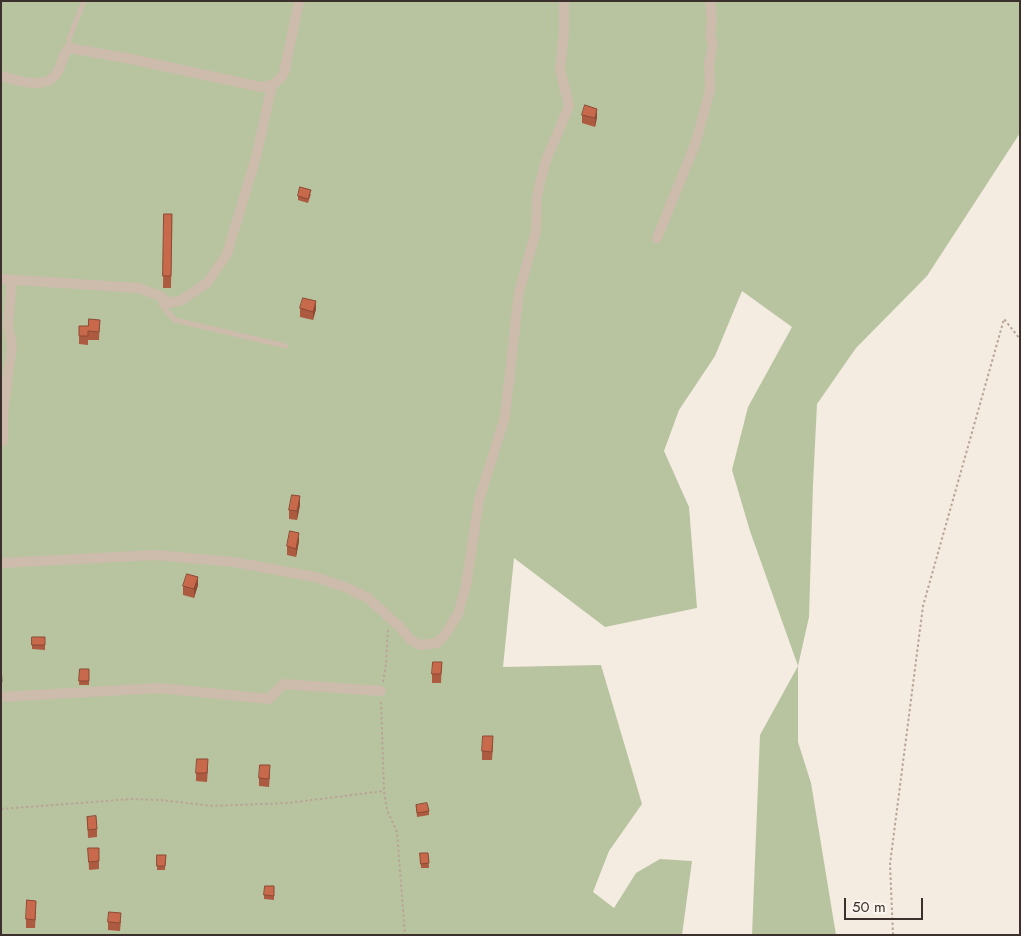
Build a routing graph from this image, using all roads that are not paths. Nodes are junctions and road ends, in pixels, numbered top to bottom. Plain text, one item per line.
1 (84, 1) edge
2 (299, 1) edge
3 (564, 1) edge
4 (710, 1) edge
5 (69, 48) junction
6 (1, 76) edge
7 (272, 86) junction
8 (657, 238) dead end
9 (6, 279) edge
10 (160, 296) junction
11 (286, 346) dead end
12 (3, 441) dead end
13 (1, 563) edge
14 (381, 691) road end
15 (1, 697) edge

1 - 5 lane
2 - 7 street
3 - 13 street
4 - 8 street
5 - 6 street
5 - 7 street
7 - 10 street
9 - 10 street
9 - 12 street
10 - 11 lane
14 - 15 street

